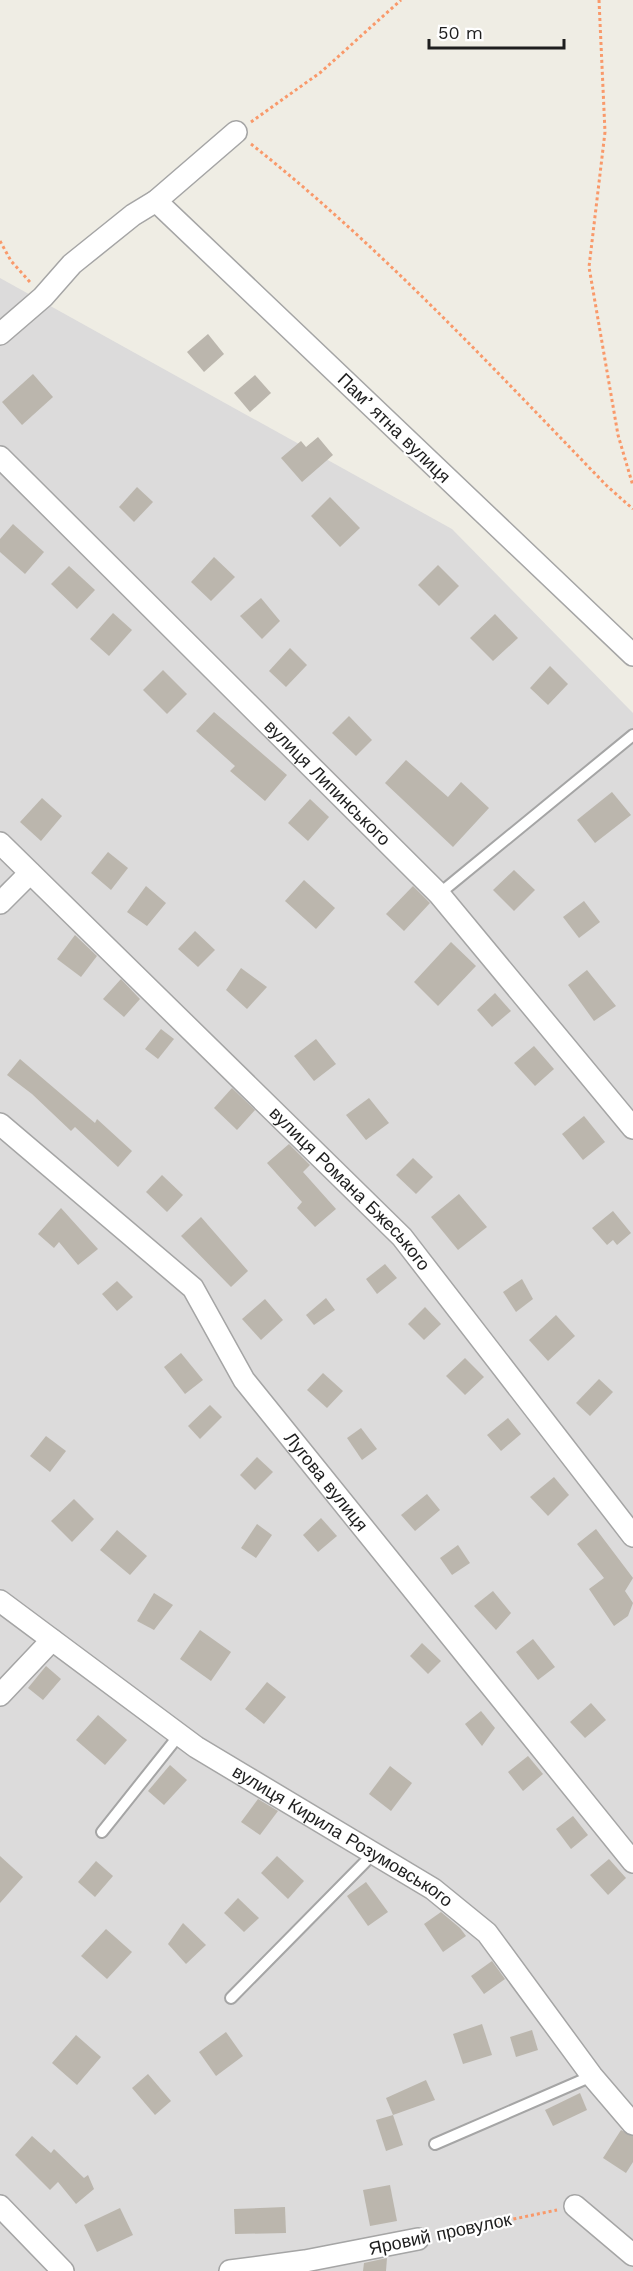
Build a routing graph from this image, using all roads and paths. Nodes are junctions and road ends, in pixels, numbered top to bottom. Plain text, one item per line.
1 (401, 0) edge
2 (599, 0) edge
3 (236, 132) junction
4 (156, 201) junction
5 (0, 240) edge
6 (43, 297) junction
7 (0, 334) edge
8 (0, 457) edge
9 (633, 486) edge
10 (633, 509) edge
11 (633, 656) edge
12 (633, 735) edge
13 (0, 843) edge
14 (30, 873) junction
15 (439, 894) junction
16 (0, 903) edge
17 (0, 1124) edge
18 (633, 1128) edge
19 (633, 1536) edge
20 (0, 1601) edge
21 (52, 1640) junction
22 (0, 1695) edge
23 (180, 1734) junction
24 (102, 1832) dead end
25 (374, 1853) junction
26 (633, 1862) edge
27 (231, 1998) dead end
28 (592, 2076) junction
29 (633, 2124) edge
30 (435, 2144) dead end
31 (0, 2206) edge
32 (575, 2206) joint
33 (418, 2239) joint
34 (633, 2255) edge
35 (63, 2271) edge
36 (230, 2271) edge

1 - 3 path
2 - 9 path
3 - 4 street
3 - 10 path
4 - 6 street
4 - 11 street, Памʼятна вулиця
5 - 6 path
6 - 7 street
8 - 15 street, вулиця Липинського
12 - 15 lane
13 - 14 street, вулиця Романа Бжеського
14 - 16 street
14 - 19 street, вулиця Романа Бжеського
15 - 18 street, вулиця Липинського
17 - 26 street, Лугова вулиця
20 - 21 street, вулиця Кирила Розумовського
21 - 22 street
21 - 23 street, вулиця Кирила Розумовського
23 - 24 lane
23 - 25 street, вулиця Кирила Розумовського
25 - 27 lane
25 - 28 street, вулиця Кирила Розумовського
28 - 29 street, вулиця Кирила Розумовського
28 - 30 lane
31 - 35 street
32 - 33 path, Яровий провулок
32 - 34 street
33 - 36 street, Яровий провулок

